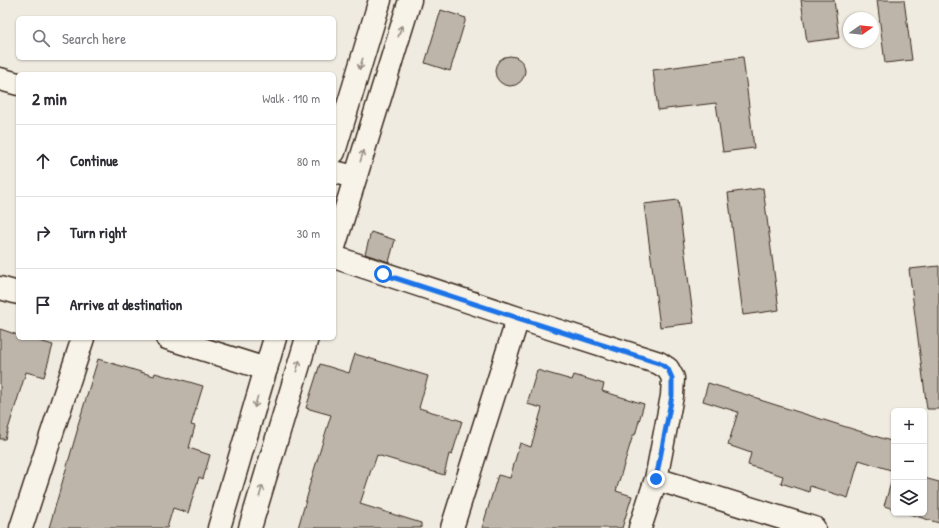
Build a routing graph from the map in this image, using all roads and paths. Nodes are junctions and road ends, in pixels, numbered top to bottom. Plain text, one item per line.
1 (380, 0) edge
2 (410, 0) edge
3 (0, 79) edge
4 (16, 83) edge
5 (336, 145) edge
6 (336, 172) edge
7 (355, 177) junction
8 (336, 239) edge
9 (336, 258) edge
10 (0, 288) edge
11 (16, 292) edge
12 (518, 318) junction
13 (82, 340) edge
14 (173, 340) edge
15 (274, 340) edge
16 (306, 340) edge
17 (266, 369) junction
18 (656, 479) junction
19 (21, 528) edge
20 (219, 528) edge
21 (250, 528) edge
22 (452, 528) edge
23 (640, 528) edge
24 (814, 528) edge

1 -> 5 street
7 -> 2 street
3 - 4 street
6 - 7 street
7 - 8 street
9 - 12 street
10 - 11 street
12 - 18 street
12 - 22 street
13 - 19 street
14 - 17 street
15 - 17 street
21 -> 16 street
17 -> 20 street
18 - 23 street
18 - 24 street

